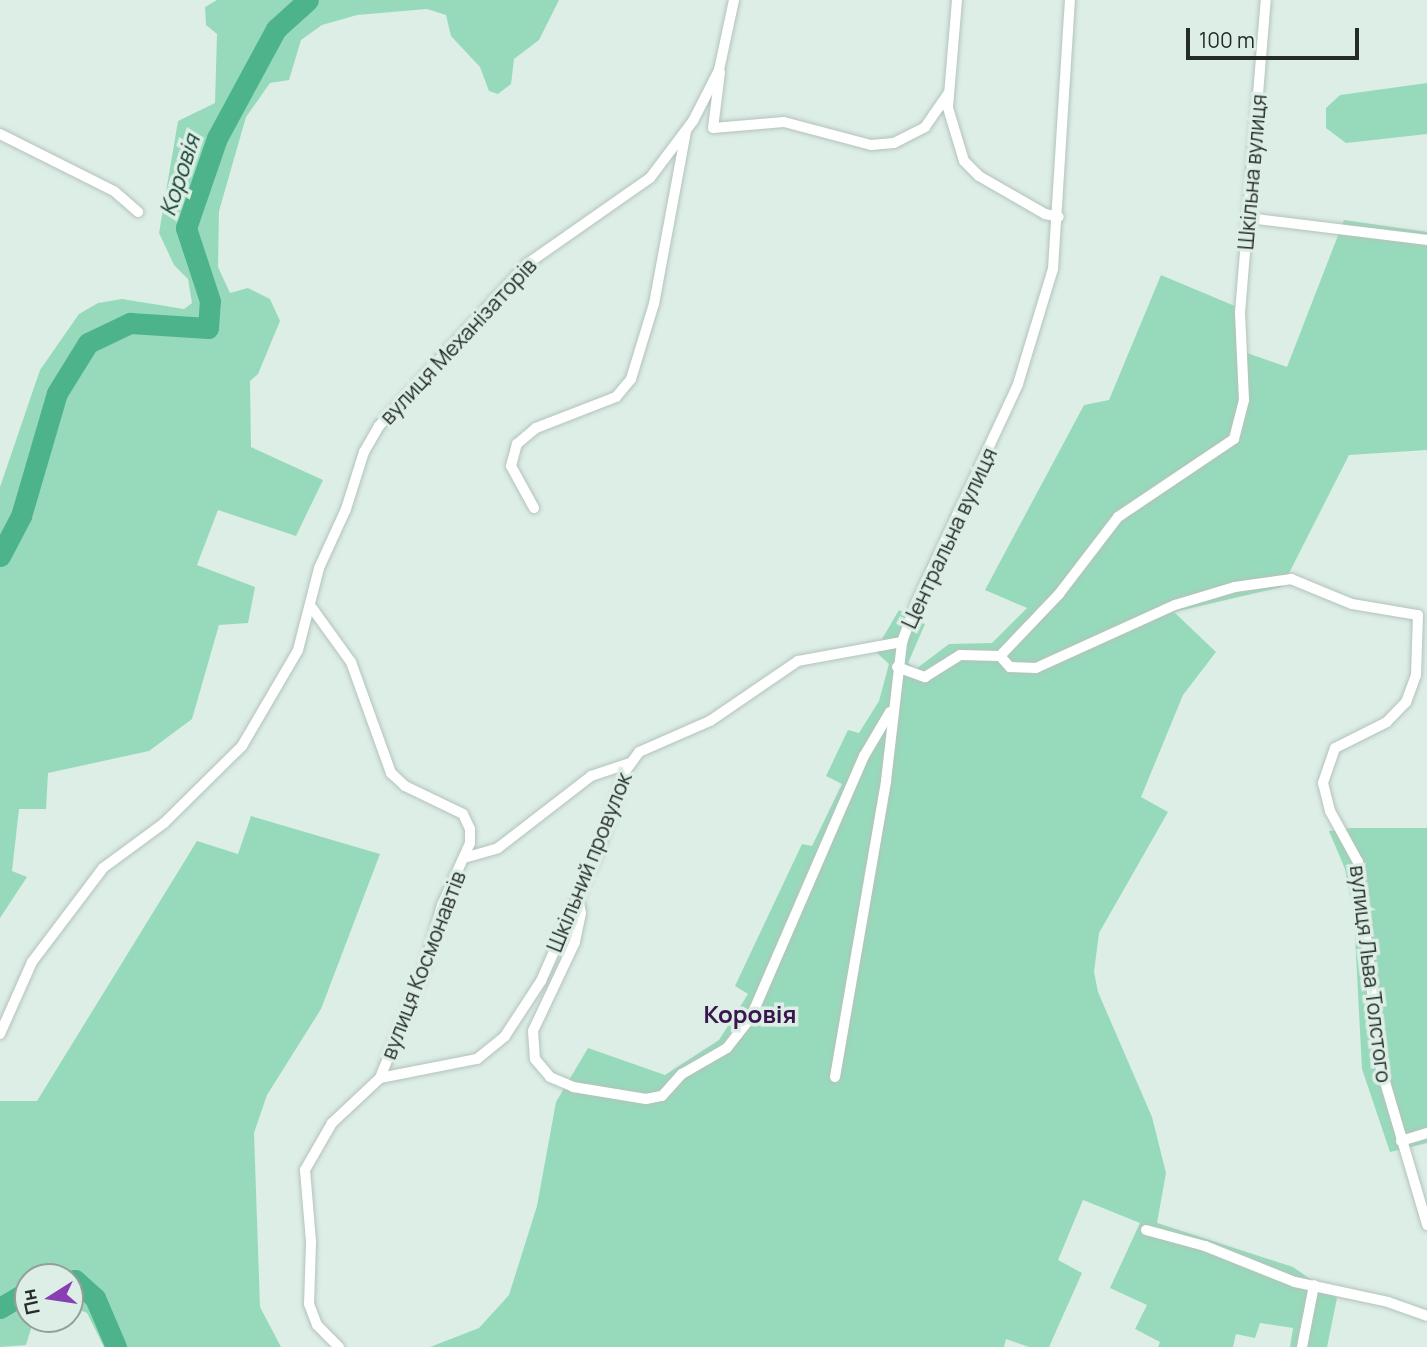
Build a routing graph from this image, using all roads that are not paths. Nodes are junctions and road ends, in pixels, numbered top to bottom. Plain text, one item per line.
1 (734, 0) edge
2 (957, 0) edge
3 (1070, 0) edge
4 (1266, 0) edge
5 (719, 70) junction
6 (948, 94) junction
7 (686, 132) junction
8 (0, 134) edge
9 (138, 212) dead end
10 (1059, 217) junction
11 (1248, 218) junction
12 (1427, 240) edge
13 (534, 508) dead end
14 (312, 608) junction
15 (1427, 608) edge
16 (1418, 615) junction
17 (902, 642) junction
18 (1000, 656) junction
19 (897, 667) junction
20 (891, 710) junction
21 (630, 763) junction
22 (464, 858) junction
23 (578, 898) junction
24 (0, 1034) edge
25 (380, 1077) junction
26 (835, 1077) dead end
27 (1427, 1133) edge
28 (1401, 1140) junction
29 (1427, 1225) edge
30 (1146, 1230) dead end
31 (1314, 1285) junction
32 (1427, 1316) edge
33 (340, 1347) edge
34 (1302, 1347) edge

1 - 5 street, вулиця Механізаторів
2 - 6 street
3 - 10 street, Центральна вулиця
4 - 11 street, Шкільна вулиця
5 - 6 street
5 - 7 street, вулиця Механізаторів
6 - 10 street
7 - 13 street, вулиця Механізаторів
7 - 14 street, вулиця Механізаторів
8 - 9 street
10 - 17 street, Центральна вулиця
11 - 12 street
11 - 18 street, Шкільна вулиця
14 - 22 street, вулиця Космонавтів
14 - 24 street, вулиця Механізаторів
15 - 16 street
16 - 18 street
16 - 28 street, вулиця Льва Толстого
17 - 19 street, Центральна вулиця
17 - 21 street, Шкільний провулок
18 - 19 street
19 - 20 street, Центральна вулиця
20 - 23 street, Центральна вулиця
20 - 26 street
21 - 22 street
21 - 23 street, Шкільний провулок
22 - 25 street, вулиця Космонавтів
23 - 25 street, Шкільний провулок
25 - 33 street, вулиця Космонавтів
27 - 28 street
28 - 29 street, вулиця Льва Толстого
30 - 31 street
31 - 32 street
31 - 34 street

